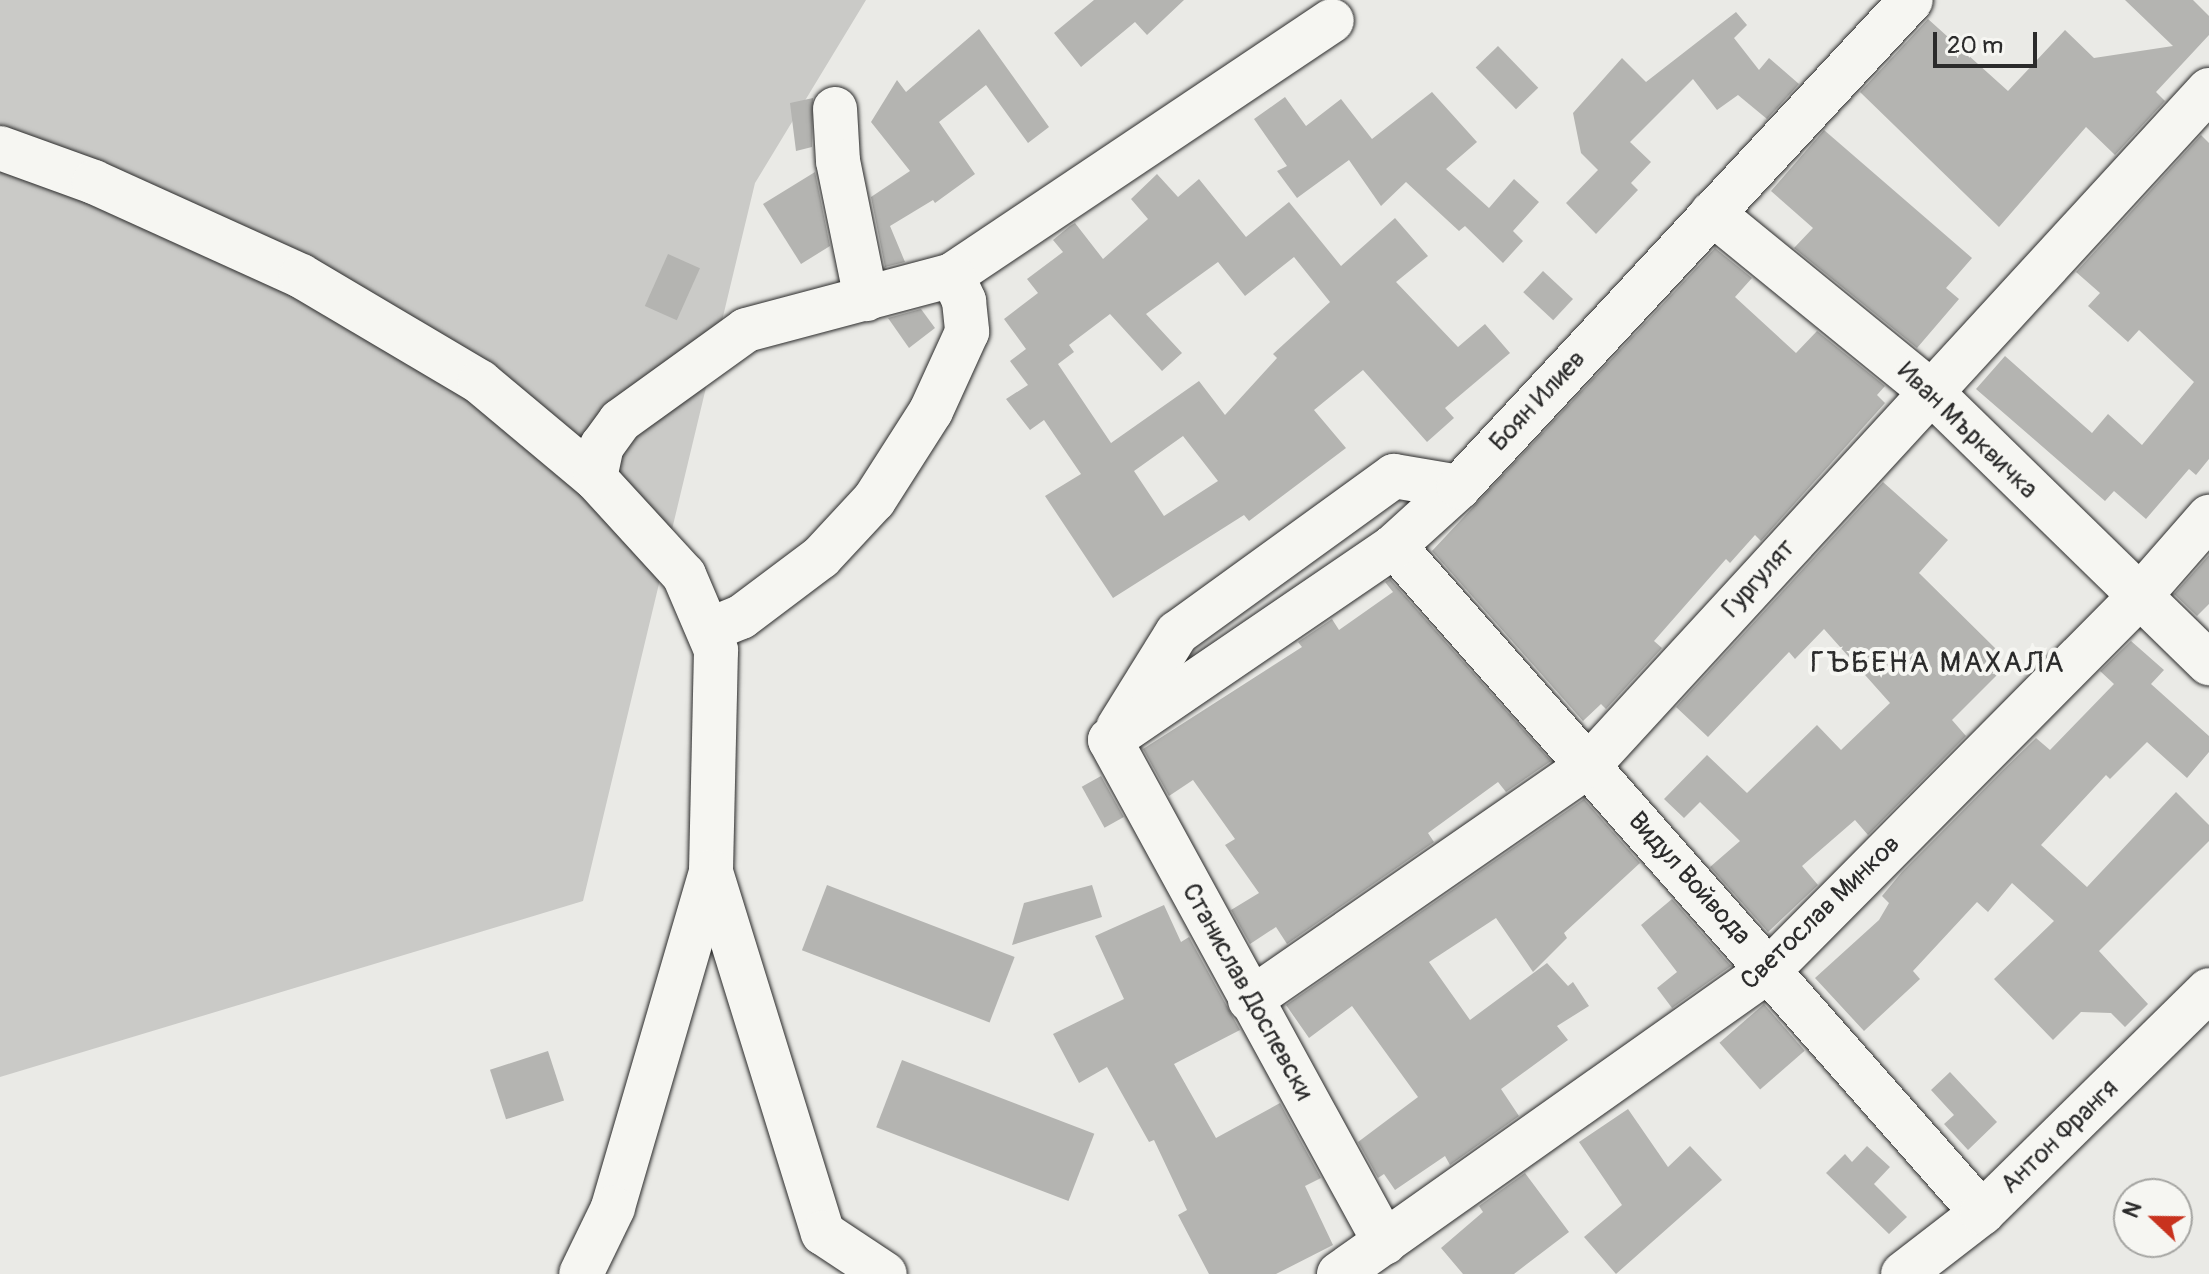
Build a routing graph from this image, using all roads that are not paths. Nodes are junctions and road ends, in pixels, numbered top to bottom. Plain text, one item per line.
1 (1911, 0) edge
2 (1332, 21) dead end
3 (2209, 90) edge
4 (835, 109) dead end
5 (0, 148) edge
6 (1712, 213) junction
7 (952, 275) junction
8 (866, 299) junction
9 (1930, 391) junction
10 (595, 478) junction
11 (1459, 487) junction
12 (2209, 517) edge
13 (1394, 546) junction
14 (2138, 598) junction
15 (708, 630) junction
16 (2209, 663) edge
17 (1110, 740) junction
18 (1588, 766) junction
19 (711, 872) junction
20 (1769, 970) junction
21 (2209, 990) edge
22 (1250, 1000) junction
23 (1982, 1213) junction
24 (1385, 1243) junction
25 (581, 1274) edge
26 (885, 1274) edge
27 (1339, 1274) edge
28 (1903, 1274) edge

1 - 6 street, Боян Илиев
2 - 7 street
3 - 9 street, Гургулят
4 - 8 street
5 - 10 street
6 - 9 street, Иван Мърквичка
6 - 11 street, Боян Илиев
7 - 8 street
7 - 15 street
8 - 10 street
9 - 14 street, Иван Мърквичка
9 - 18 street, Гургулят
10 - 15 street
11 - 13 street, Боян Илиев
11 - 17 street
12 - 14 street, Светослав Минков
13 - 17 street, Боян Илиев
13 - 18 street, Видул Войвода
14 - 16 street, Иван Мърквичка
14 - 20 street, Светослав Минков
15 - 19 street
17 - 22 street, Станислав Доспевски
18 - 20 street, Видул Войвода
18 - 22 street, Гургулят
19 - 25 street
19 - 26 street
20 - 23 street, Видул Войвода
20 - 24 street, Светослав Минков
21 - 23 street, Антон Франгя
22 - 24 street, Станислав Доспевски
23 - 28 street, Антон Франгя
24 - 27 street, Светослав Минков

